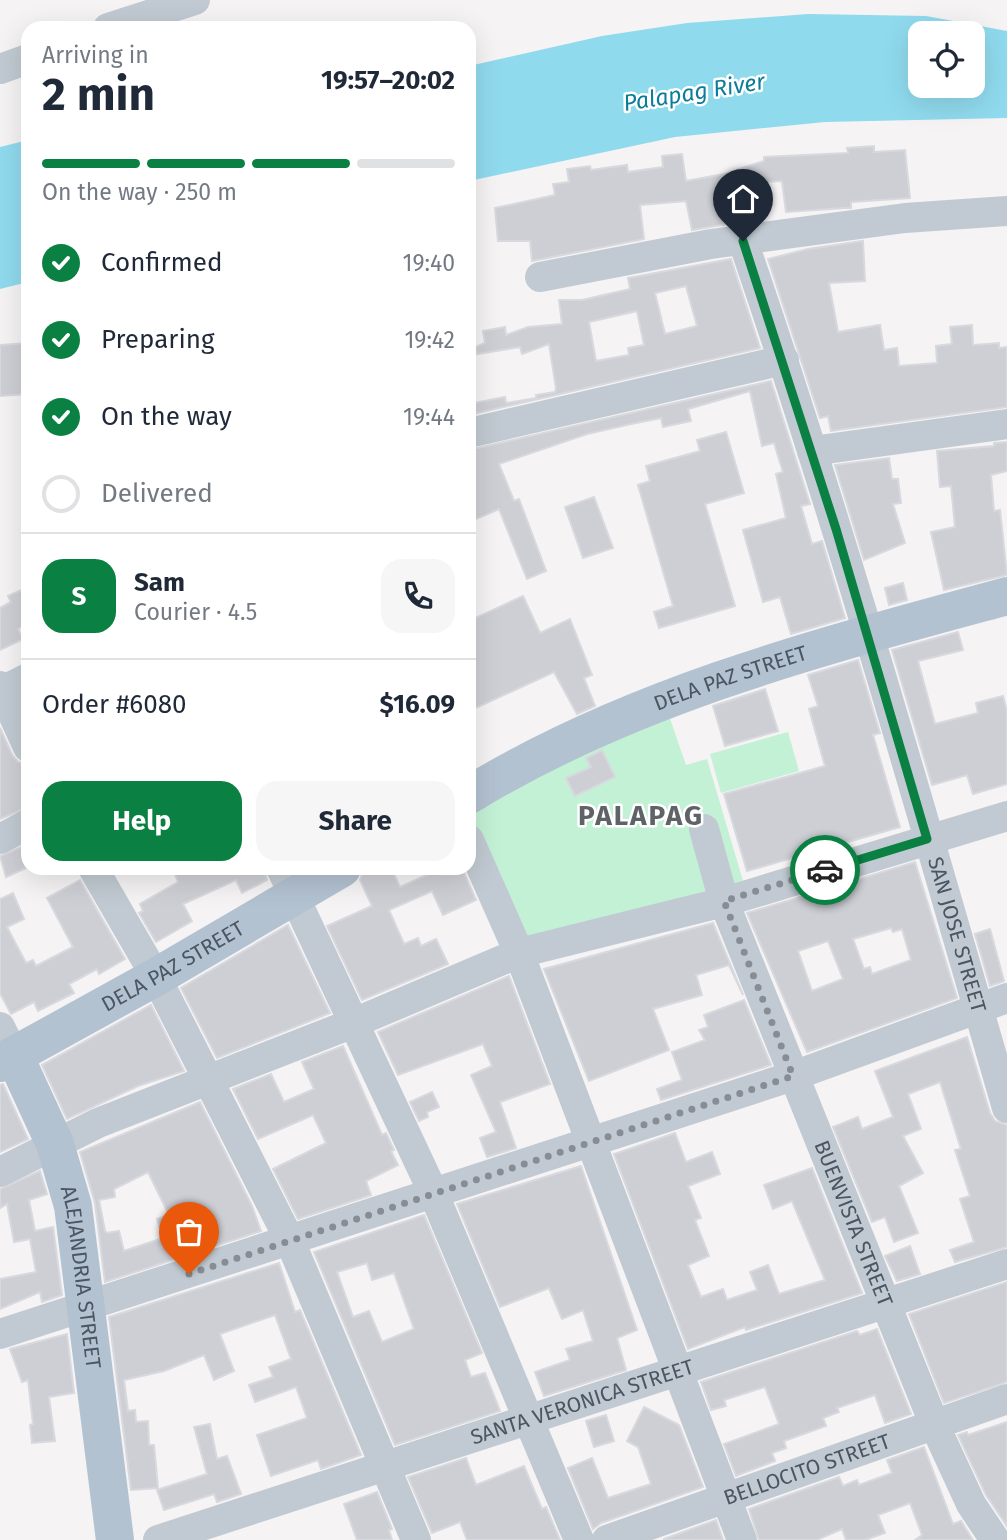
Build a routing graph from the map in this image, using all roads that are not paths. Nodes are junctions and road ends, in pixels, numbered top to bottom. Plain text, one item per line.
1 (195, 0) edge
2 (130, 21) edge
3 (21, 62) edge
4 (0, 69) edge
5 (1007, 211) edge
6 (743, 241) junction
7 (540, 277) dead end
8 (784, 359) junction
9 (1007, 424) edge
10 (476, 431) edge
11 (812, 451) junction
12 (1007, 596) edge
13 (869, 634) junction
14 (8, 687) edge
15 (21, 726) edge
16 (476, 791) edge
17 (1007, 816) edge
18 (21, 828) edge
19 (704, 828) dead end
20 (0, 839) edge
21 (927, 839) junction
22 (476, 856) edge
23 (97, 875) edge
24 (315, 875) edge
25 (288, 882) edge
26 (724, 901) junction
27 (519, 953) junction
28 (156, 977) junction
29 (1007, 998) edge
30 (978, 1008) junction
31 (356, 1022) junction
32 (5, 1048) edge
33 (793, 1076) junction
34 (209, 1080) junction
35 (1007, 1108) edge
36 (592, 1141) junction
37 (55, 1144) junction
38 (0, 1172) edge
39 (433, 1192) junction
40 (290, 1241) junction
41 (1007, 1264) edge
42 (886, 1304) junction
43 (88, 1306) junction
44 (0, 1334) edge
45 (678, 1369) junction
46 (1007, 1399) edge
47 (527, 1418) junction
48 (935, 1426) junction
49 (383, 1468) junction
50 (727, 1500) junction
51 (115, 1540) edge
52 (158, 1540) edge
53 (416, 1540) edge
54 (579, 1540) edge
55 (607, 1540) edge
56 (742, 1540) edge
57 (995, 1540) edge

1 - 2 street
3 - 4 street
5 - 6 street
6 - 7 street
6 - 8 street, SAN JOSE STREET
8 - 10 street
8 - 11 street, SAN JOSE STREET
9 - 11 street
11 - 13 street, SAN JOSE STREET
12 - 13 main road, DELA PAZ STREET
13 - 16 main road, DELA PAZ STREET
13 - 21 street, SAN JOSE STREET
14 - 15 street
17 - 21 street
18 - 20 street
19 - 26 street, BUENVISTA STREET
21 - 26 street
21 - 30 street, SAN JOSE STREET
22 - 27 street
23 - 28 street
24 - 25 main road, DELA PAZ STREET
25 - 28 main road, DELA PAZ STREET
25 - 31 street
26 - 27 street
26 - 33 street, BUENVISTA STREET
27 - 31 street
27 - 36 street
28 - 32 main road, DELA PAZ STREET
28 - 34 street
29 - 30 street
30 - 33 street
30 - 35 street, SAN JOSE STREET
31 - 34 street
31 - 39 street
32 - 37 main road, ALEJANDRIA STREET
33 - 36 street
33 - 42 street, BUENVISTA STREET
34 - 37 street
34 - 40 street
36 - 39 street
36 - 45 street
37 - 38 street
37 - 43 main road, ALEJANDRIA STREET
39 - 40 street
39 - 47 street
40 - 43 street
40 - 49 street
41 - 42 street, SANTA VERONICA STREET
42 - 45 street, SANTA VERONICA STREET
42 - 48 street, BUENVISTA STREET
43 - 44 street
43 - 51 main road, ALEJANDRIA STREET
45 - 47 street, SANTA VERONICA STREET
45 - 50 street
46 - 48 street, BELLOCITO STREET
47 - 49 street, SANTA VERONICA STREET
47 - 54 street
48 - 50 street, BELLOCITO STREET
48 - 57 street, BUENVISTA STREET
49 - 52 street, SANTA VERONICA STREET
49 - 53 street
50 - 55 street, BELLOCITO STREET
50 - 56 street

